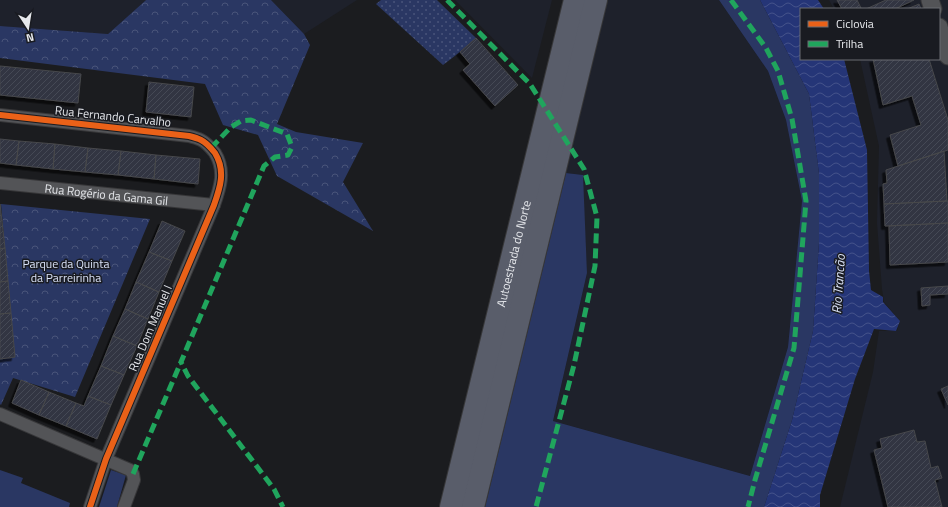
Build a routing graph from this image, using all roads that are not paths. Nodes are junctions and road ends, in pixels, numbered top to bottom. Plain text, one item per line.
1 (575, 0) edge
2 (596, 0) edge
3 (940, 30) edge
4 (948, 56) edge
5 (0, 115) edge
6 (217, 156) joint
7 (545, 168) junction
8 (0, 183) edge
9 (214, 205) junction
10 (0, 414) edge
11 (106, 459) junction
12 (90, 507) edge
13 (124, 507) edge
14 (451, 507) edge
15 (473, 507) edge

1 - 7 highway, Autoestrada do Norte
2 - 7 highway, Autoestrada do Norte
3 - 4 main road
5 - 6 street, Rua Fernando Carvalho
6 - 9 street, Rua Dom Manuel I
7 - 14 highway, Autoestrada do Norte
7 - 15 highway, Autoestrada do Norte
8 - 9 street, Rua Rogério da Gama Gil
9 - 11 street, Rua Dom Manuel I
10 - 11 street
11 - 12 street, Rua Dom Manuel I
11 - 13 street

